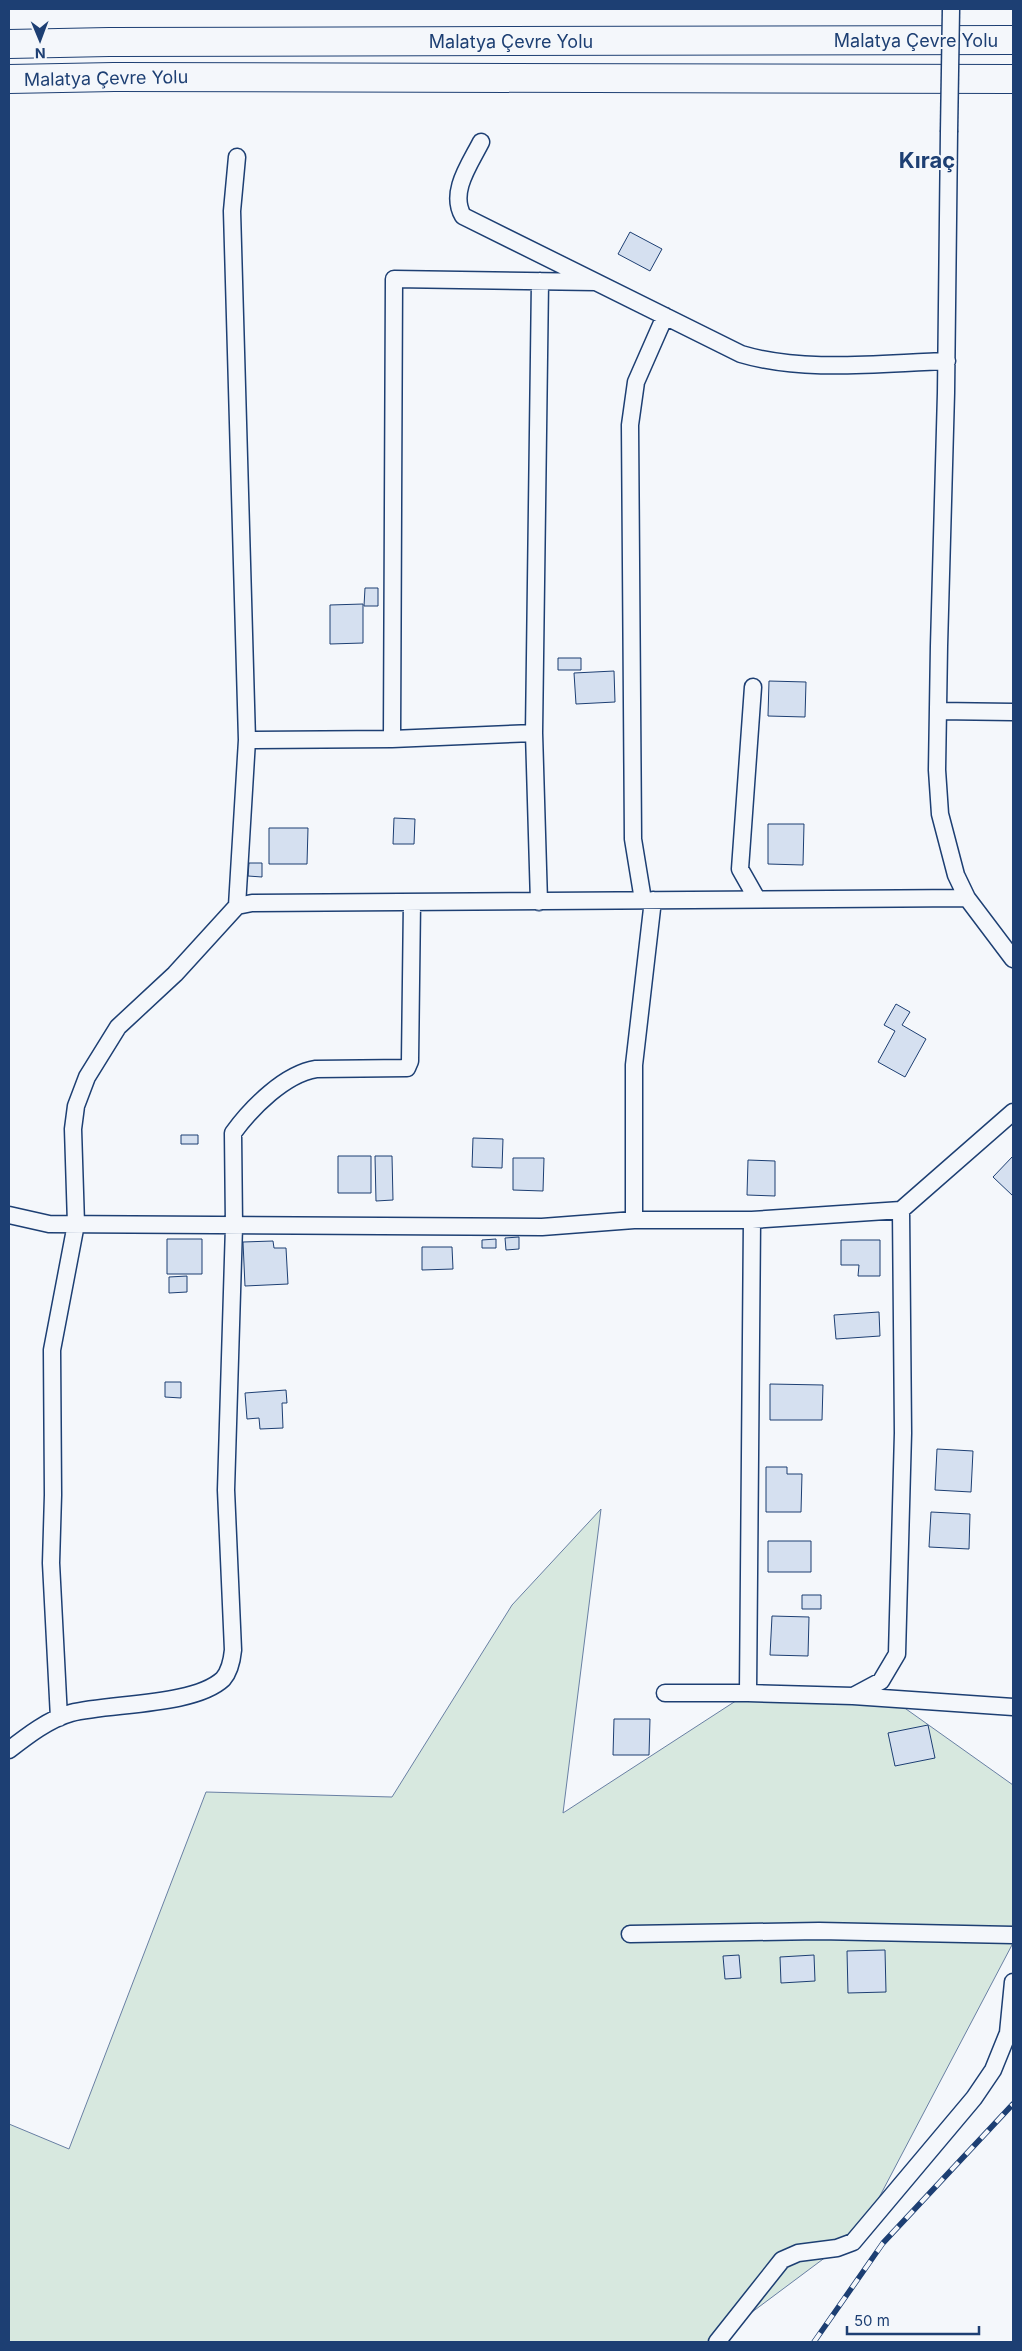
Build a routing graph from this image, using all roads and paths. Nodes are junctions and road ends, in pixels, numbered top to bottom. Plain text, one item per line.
1 (951, 9) edge
2 (1013, 40) edge
3 (9, 44) edge
4 (9, 79) edge
5 (1013, 79) edge
6 (482, 142) dead end
7 (237, 157) dead end
8 (540, 280) junction
9 (596, 282) junction
10 (665, 316) junction
11 (947, 362) junction
12 (753, 687) dead end
13 (938, 711) junction
14 (1013, 712) edge
15 (534, 732) junction
16 (392, 739) junction
17 (247, 740) junction
18 (967, 898) junction
19 (648, 900) junction
20 (758, 900) junction
21 (412, 902) junction
22 (539, 902) junction
23 (237, 906) junction
24 (1013, 958) edge
25 (1013, 1112) edge
26 (900, 1210) junction
27 (9, 1215) edge
28 (634, 1220) junction
29 (752, 1220) junction
30 (76, 1224) junction
31 (234, 1226) junction
32 (665, 1692) dead end
33 (748, 1693) junction
34 (853, 1696) junction
35 (1013, 1707) edge
36 (59, 1718) junction
37 (9, 1750) edge
38 (630, 1934) dead end
39 (1013, 1936) edge
40 (1013, 1982) edge
41 (717, 2342) edge

1 - 11 street, bridge
2 - 3 highway, Malatya Çevre Yolu
4 - 5 highway, Malatya Çevre Yolu
6 - 9 street
7 - 17 street
8 - 9 street
8 - 15 street
8 - 16 street
9 - 10 street
10 - 11 street
10 - 19 street
11 - 13 street
12 - 20 street
13 - 14 street
13 - 18 street
15 - 16 street
15 - 22 street
16 - 17 street
17 - 23 street
18 - 20 street
18 - 24 street
19 - 20 street
19 - 22 street
19 - 28 street
21 - 22 street
21 - 23 street
21 - 31 street
23 - 30 street
25 - 26 street
26 - 29 street
26 - 34 street
27 - 30 street
28 - 29 street
28 - 31 street
29 - 33 street
30 - 31 street
30 - 36 street
31 - 36 street
32 - 33 street
33 - 34 street
34 - 35 street
36 - 37 street
38 - 39 street
40 - 41 street

